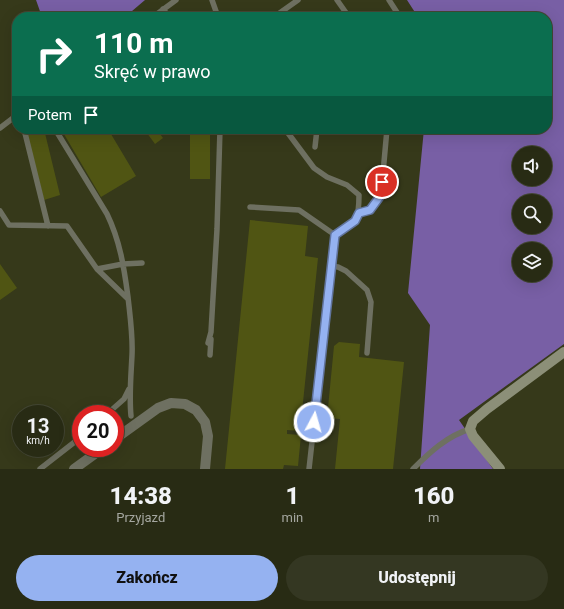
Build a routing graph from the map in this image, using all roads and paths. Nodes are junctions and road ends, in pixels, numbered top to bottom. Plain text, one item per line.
1 (176, 0) edge
2 (212, 0) edge
3 (298, 0) edge
4 (337, 0) edge
5 (389, 0) edge
6 (163, 9) junction
7 (159, 12) edge
8 (165, 12) edge
9 (216, 12) edge
10 (281, 12) edge
11 (345, 12) edge
12 (397, 12) edge
13 (12, 119) edge
14 (0, 128) edge
15 (25, 134) edge
16 (58, 134) edge
17 (220, 134) edge
18 (289, 134) edge
19 (316, 134) edge
20 (387, 134) edge
21 (315, 147) dead end
22 (250, 206) dead end
23 (0, 211) edge
24 (359, 213) junction
25 (48, 226) junction
26 (335, 235) junction
27 (142, 263) dead end
28 (123, 264) junction
29 (331, 266) junction
30 (97, 270) junction
31 (128, 298) junction
32 (212, 332) junction
33 (208, 343) dead end
34 (564, 352) edge
35 (367, 354) dead end
36 (210, 355) dead end
37 (130, 387) junction
38 (118, 405) edge
39 (131, 416) dead end
40 (470, 429) junction
41 (124, 433) edge
42 (72, 444) edge
43 (91, 457) edge
44 (40, 469) edge
45 (74, 469) edge
46 (205, 469) edge
47 (309, 469) edge
48 (413, 469) edge
49 (500, 469) edge

1 - 6 lane
2 - 9 lane
3 - 10 lane
4 - 11 lane
5 - 12 lane
6 - 7 lane
6 - 8 lane
13 - 14 lane
15 - 25 lane
16 - 28 lane
17 - 32 lane
18 - 24 lane
19 - 21 lane
20 - 24 lane
22 - 26 lane
23 - 25 lane
24 - 26 lane
25 - 30 lane
26 - 29 lane
27 - 28 lane
28 - 30 lane
28 - 31 lane
29 - 35 lane
29 - 47 lane
30 - 31 lane
31 - 37 lane
32 - 33 lane
32 - 36 lane
34 - 40 street
37 - 38 lane
37 - 39 lane
40 - 48 lane
40 - 49 street
41 - 46 street
42 - 44 lane
43 - 45 street

